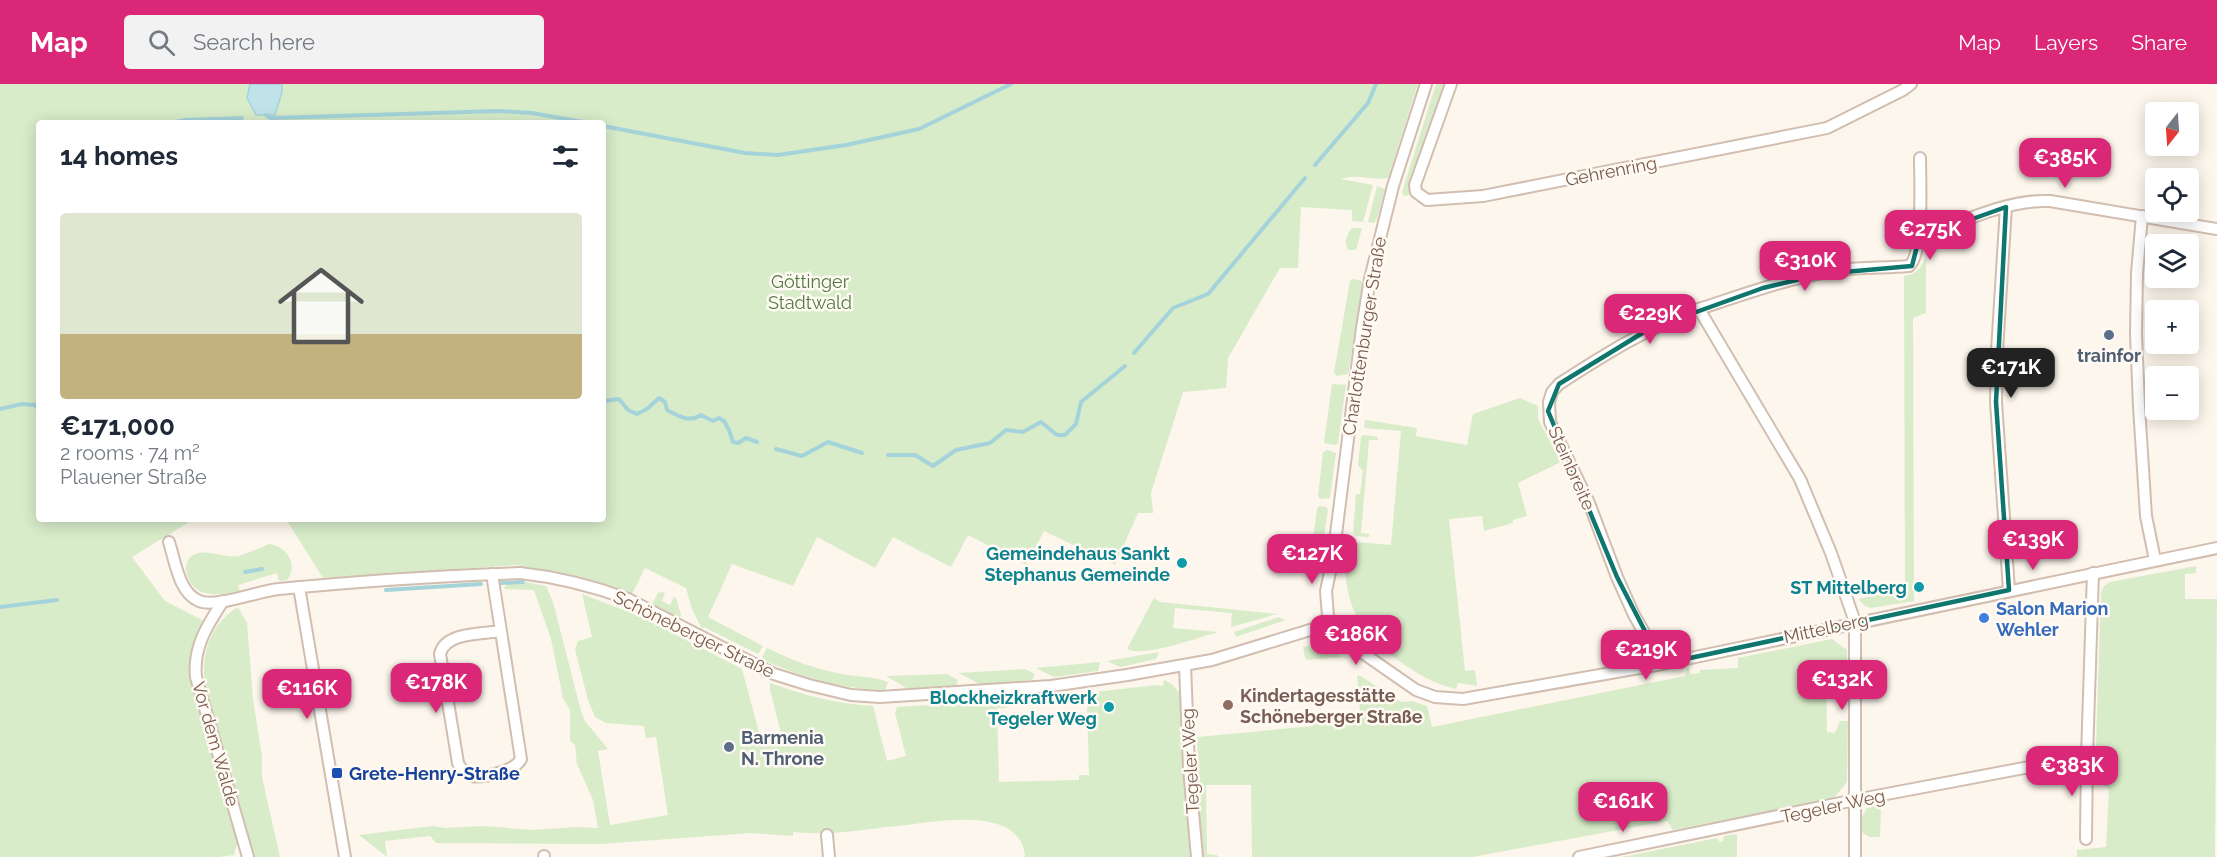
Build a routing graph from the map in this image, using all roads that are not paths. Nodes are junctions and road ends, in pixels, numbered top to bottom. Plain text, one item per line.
1 (1426, 84) edge
2 (1451, 84) edge
3 (1911, 84) edge
4 (1920, 158) dead end
5 (2006, 207) junction
6 (2142, 216) junction
7 (2217, 229) edge
8 (1919, 238) junction
9 (1699, 309) junction
10 (169, 542) dead end
11 (2217, 548) edge
12 (2155, 560) junction
13 (2093, 573) junction
14 (492, 574) junction
15 (299, 587) junction
16 (2009, 590) junction
17 (223, 601) junction
18 (1332, 619) junction
19 (1855, 622) junction
20 (501, 631) junction
21 (1662, 664) junction
22 (1185, 665) junction
23 (2087, 756) junction
24 (1855, 800) junction
25 (827, 835) dead end
26 (2086, 839) dead end
27 (248, 857) edge
28 (345, 857) edge
29 (829, 857) edge
30 (1197, 857) edge
31 (1579, 857) edge
32 (1855, 857) edge

1 - 18 street, Charlottenburger Straße
2 - 3 street, Gehrenring
4 - 8 street
5 - 6 street
5 - 8 street
5 - 16 street
6 - 7 street
6 - 12 street
8 - 9 street, Steinbreite
9 - 19 street
9 - 21 street, Steinbreite
10 - 17 street, Schöneberger Straße
11 - 12 street, Mittelberg
12 - 13 street, Mittelberg
13 - 16 street, Mittelberg
13 - 23 street
14 - 15 street, Schöneberger Straße
14 - 20 street
14 - 22 street, Schöneberger Straße
15 - 17 street, Schöneberger Straße
15 - 28 street
16 - 19 street, Mittelberg
17 - 27 street, Vor dem Walde
18 - 21 street, Mittelberg
18 - 22 street, Schöneberger Straße
19 - 21 street, Mittelberg
19 - 24 street
20 - 20 street
22 - 30 street, Tegeler Weg
23 - 24 street, Tegeler Weg
23 - 26 street
24 - 31 street, Tegeler Weg
24 - 32 street
25 - 29 street

